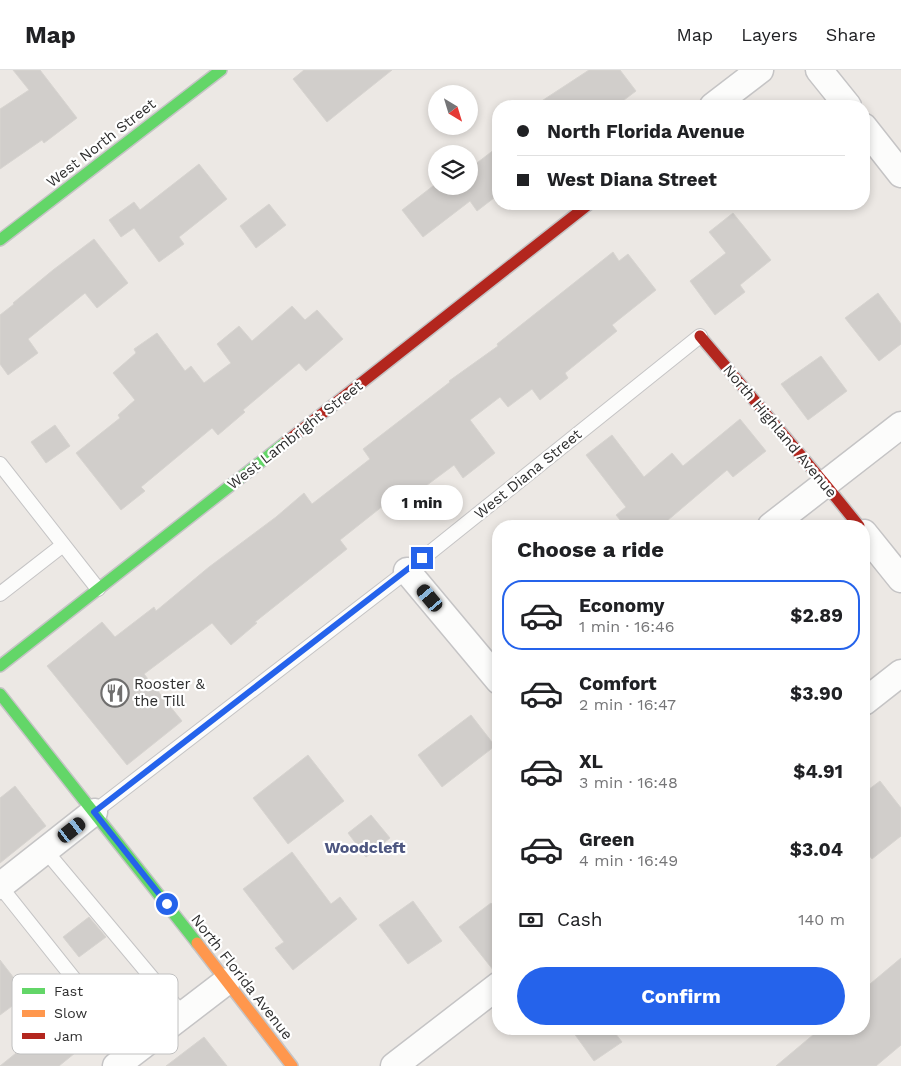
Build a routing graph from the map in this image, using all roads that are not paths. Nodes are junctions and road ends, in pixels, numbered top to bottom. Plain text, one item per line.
1 (221, 70) edge
2 (760, 70) edge
3 (819, 70) edge
4 (722, 100) edge
5 (843, 100) edge
6 (870, 135) edge
7 (901, 174) edge
8 (581, 210) edge
9 (0, 240) edge
10 (700, 336) joint
11 (901, 425) edge
12 (0, 464) edge
13 (825, 484) junction
14 (780, 520) edge
15 (854, 520) edge
16 (870, 540) edge
17 (64, 545) junction
18 (407, 571) junction
19 (901, 579) edge
20 (98, 589) junction
21 (0, 594) edge
22 (0, 666) edge
23 (492, 673) edge
24 (901, 673) edge
25 (0, 694) edge
26 (870, 697) edge
27 (94, 812) junction
28 (45, 850) junction
29 (0, 886) edge
30 (63, 974) edge
31 (149, 974) edge
32 (227, 981) junction
33 (492, 990) edge
34 (178, 1009) edge
35 (183, 1015) junction
36 (178, 1019) edge
37 (292, 1066) edge
38 (394, 1066) edge

1 - 9 street, West North Street
2 - 4 street
3 - 5 street
6 - 7 street
8 - 20 street, West Lambright Street
10 - 13 street, North Highland Avenue
10 - 18 lane, West Diana Street
11 - 13 street
12 - 17 lane
13 - 14 street
13 - 15 street, North Highland Avenue
16 - 19 street
17 - 20 lane
17 - 21 lane
18 - 23 street
18 - 27 lane, West Diana Street
20 - 22 street, West Lambright Street
24 - 26 street
25 - 27 street, North Florida Avenue
27 - 28 street
27 - 32 street, North Florida Avenue
28 - 29 street
28 - 31 lane
29 - 30 lane
32 - 35 street
32 - 37 street, North Florida Avenue
33 - 38 street
34 - 35 lane
35 - 36 street

